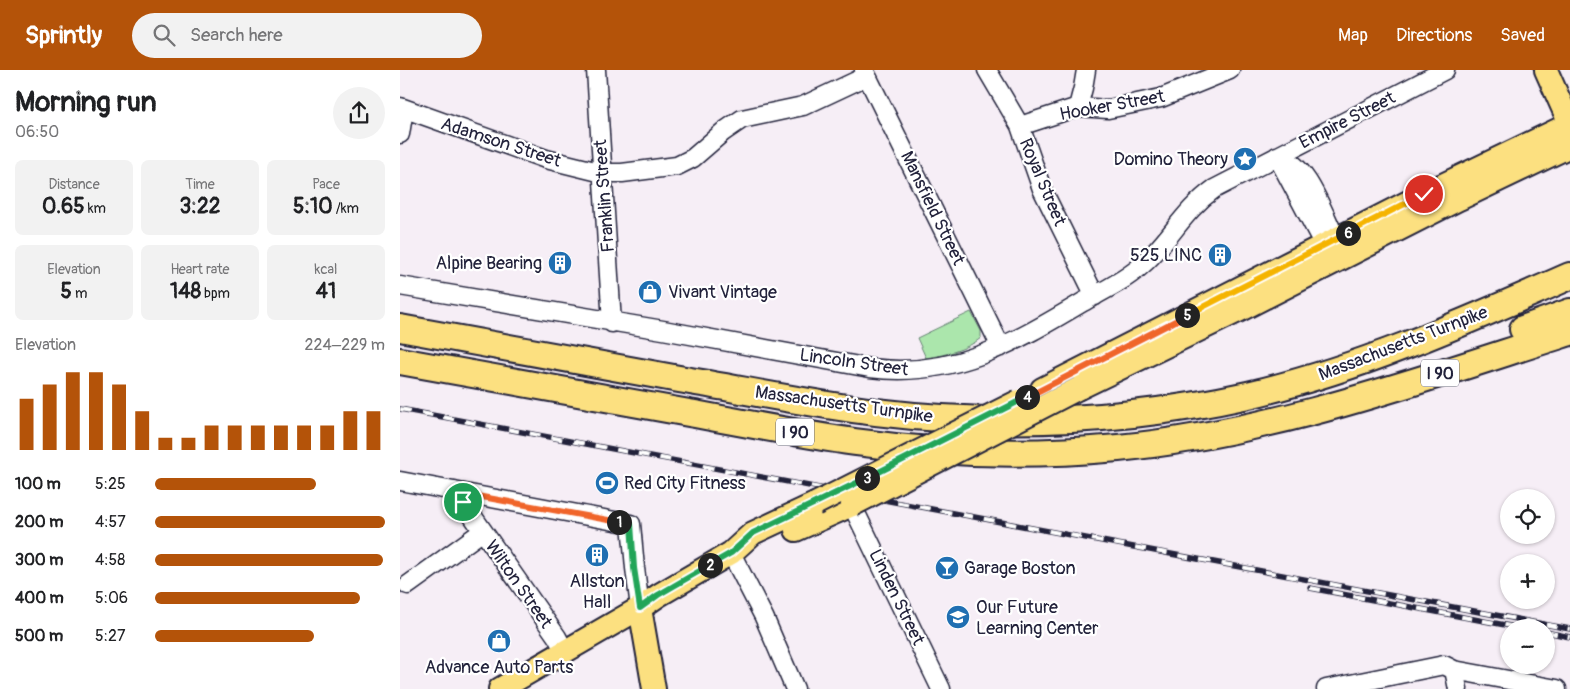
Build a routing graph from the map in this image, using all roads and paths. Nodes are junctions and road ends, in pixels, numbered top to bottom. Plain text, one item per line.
1 (596, 70) edge
2 (987, 70) edge
3 (1086, 70) edge
4 (1230, 70) edge
5 (1445, 70) edge
6 (1546, 70) edge
7 (866, 73) edge
8 (1196, 77) edge
9 (1078, 107) junction
10 (402, 108) edge
11 (1570, 124) edge
12 (1020, 126) junction
13 (400, 134) edge
14 (1570, 146) edge
15 (1277, 156) junction
16 (602, 173) junction
17 (1333, 248) junction
18 (1570, 263) edge
19 (1570, 276) edge
20 (400, 286) edge
21 (1095, 296) junction
22 (1570, 312) edge
23 (612, 323) junction
24 (400, 328) edge
25 (1570, 332) edge
26 (1001, 347) junction
27 (1396, 350) junction
28 (400, 361) edge
29 (1195, 437) junction
30 (400, 481) edge
31 (455, 492) junction
32 (849, 509) junction
33 (483, 531) junction
34 (731, 553) junction
35 (408, 585) dead end
36 (640, 608) junction
37 (565, 652) junction
38 (1454, 670) junction
39 (500, 689) edge
40 (654, 689) edge
41 (795, 689) edge
42 (941, 689) edge
43 (1326, 689) edge
44 (1458, 689) edge
45 (1557, 689) edge

1 - 16 street, Franklin Street
2 - 12 street, Royal Street
3 - 9 street
4 - 8 street, Hooker Street
5 - 15 street, Empire Street
6 - 11 main road
7 - 16 street, Adamson Street
7 - 26 street, Mansfield Street
8 - 9 street, Hooker Street
9 - 12 street, Hooker Street
10 - 13 street
10 - 16 street, Adamson Street
11 - 17 main road
12 - 21 street, Royal Street
14 - 17 main road
15 - 17 street
15 - 21 street, Lincoln Street
16 - 23 street, Franklin Street
17 - 32 main road, bridge
17 - 34 main road, bridge
18 - 27 highway
19 - 27 highway, Massachusetts Turnpike / I 90
20 - 23 street, Lincoln Street
21 - 26 street, Lincoln Street
22 - 29 highway
23 - 26 street, Lincoln Street
24 - 27 highway, Massachusetts Turnpike / I 90
25 - 29 highway, Massachusetts Turnpike / I 90
28 - 29 highway, Massachusetts Turnpike / I 90
30 - 31 street
31 - 33 street, Wilton Street
31 - 36 street
32 - 34 main road
32 - 42 street, Linden Street
33 - 35 street
33 - 37 street, Wilton Street
34 - 36 main road
34 - 41 street
36 - 37 main road
36 - 40 main road
37 - 39 main road
38 - 43 street
38 - 44 street
38 - 45 street

